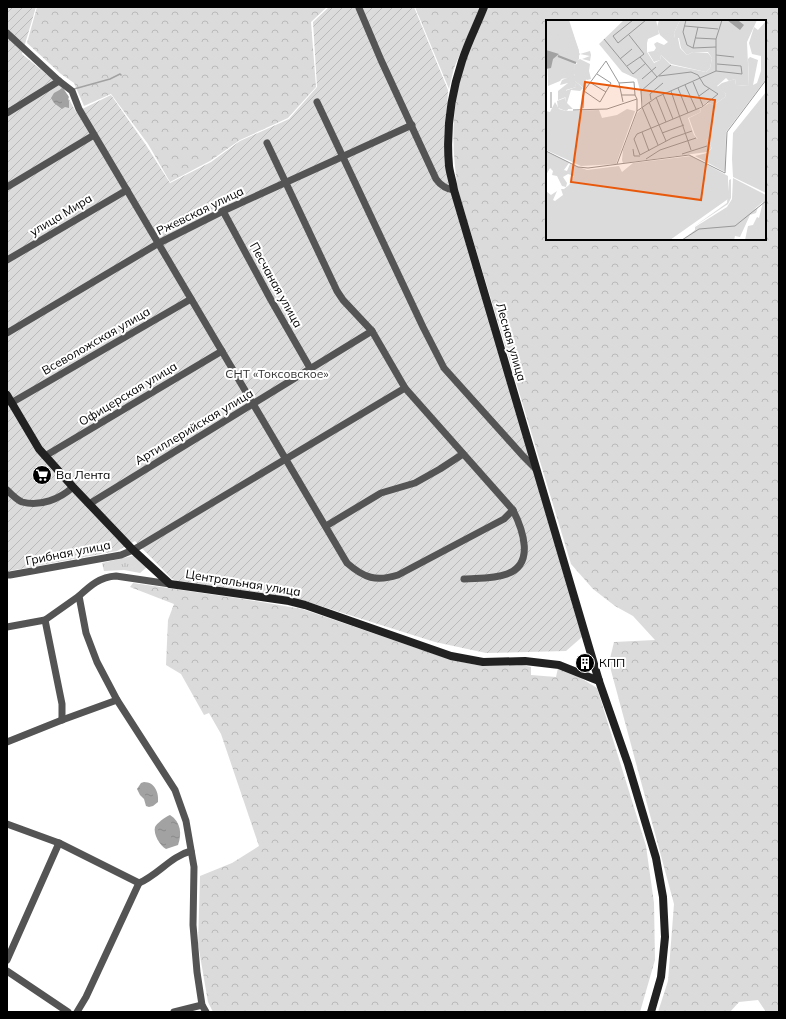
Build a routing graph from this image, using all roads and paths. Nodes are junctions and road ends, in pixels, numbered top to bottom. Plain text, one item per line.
1 (484, 7) edge
2 (359, 8) dead end
3 (7, 33) edge
4 (59, 81) junction
5 (317, 102) dead end
6 (7, 113) edge
7 (412, 125) junction
8 (94, 135) junction
9 (267, 143) dead end
10 (342, 157) junction
11 (286, 183) junction
12 (7, 187) edge
13 (127, 190) junction
14 (454, 190) junction
15 (223, 211) junction
16 (159, 243) junction
17 (7, 260) edge
18 (191, 299) junction
19 (372, 331) junction
20 (7, 333) edge
21 (222, 351) junction
22 (310, 368) junction
23 (405, 388) junction
24 (9, 399) edge
25 (253, 404) junction
26 (463, 454) junction
27 (45, 456) junction
28 (286, 458) junction
29 (536, 469) junction
30 (73, 487) junction
31 (7, 490) edge
32 (89, 504) junction
33 (513, 510) junction
34 (326, 526) junction
35 (133, 550) junction
36 (7, 574) edge
37 (464, 579) dead end
38 (170, 584) junction
39 (80, 596) junction
40 (45, 620) junction
41 (7, 627) edge
42 (599, 681) junction
43 (117, 700) junction
44 (62, 720) junction
45 (7, 742) edge
46 (7, 824) edge
47 (58, 843) junction
48 (191, 851) junction
49 (139, 883) junction
50 (7, 960) edge
51 (7, 971) edge
52 (202, 1005) junction
53 (68, 1012) edge
54 (77, 1012) edge
55 (174, 1012) edge
56 (206, 1012) edge
57 (651, 1012) edge

1 - 14 street, Лесная улица
2 - 7 street
3 - 4 street
4 - 6 street
4 - 8 street
5 - 10 street
7 - 10 street, Ржевская улица
7 - 14 street
8 - 12 street
8 - 13 street
9 - 11 street
10 - 11 street, Ржевская улица
10 - 29 street
11 - 15 street, Ржевская улица
11 - 19 street
13 - 16 street
13 - 17 street, улица Мира
14 - 29 street, Лесная улица
15 - 16 street, Ржевская улица
15 - 22 street, Песчаная улица
16 - 18 street
16 - 20 street, Ржевская улица
18 - 21 street
18 - 24 street, Всеволожская улица
19 - 22 street, Артиллерийская улица
19 - 23 street
21 - 25 street
21 - 27 street, Офицерская улица
22 - 25 street, Артиллерийская улица
23 - 26 street
23 - 28 street, Грибная улица
24 - 27 street, Центральная улица
25 - 28 street
25 - 32 street, Артиллерийская улица
26 - 33 street
26 - 34 street
27 - 30 street, Центральная улица
28 - 34 street
28 - 35 street, Грибная улица
29 - 42 street, Лесная улица
30 - 31 street
30 - 32 street, Центральная улица
32 - 35 street, Центральная улица
33 - 34 street
33 - 37 street
35 - 36 street, Грибная улица
35 - 38 street, Центральная улица
38 - 39 street
38 - 42 street, Центральная улица
39 - 40 street
39 - 43 street
40 - 41 street
40 - 44 street
42 - 57 street, Лесная улица
43 - 44 street
43 - 48 street
44 - 45 street
46 - 47 street
47 - 49 street
47 - 50 street
48 - 49 street
48 - 52 street
49 - 54 street
51 - 53 street
52 - 55 street
52 - 56 street

